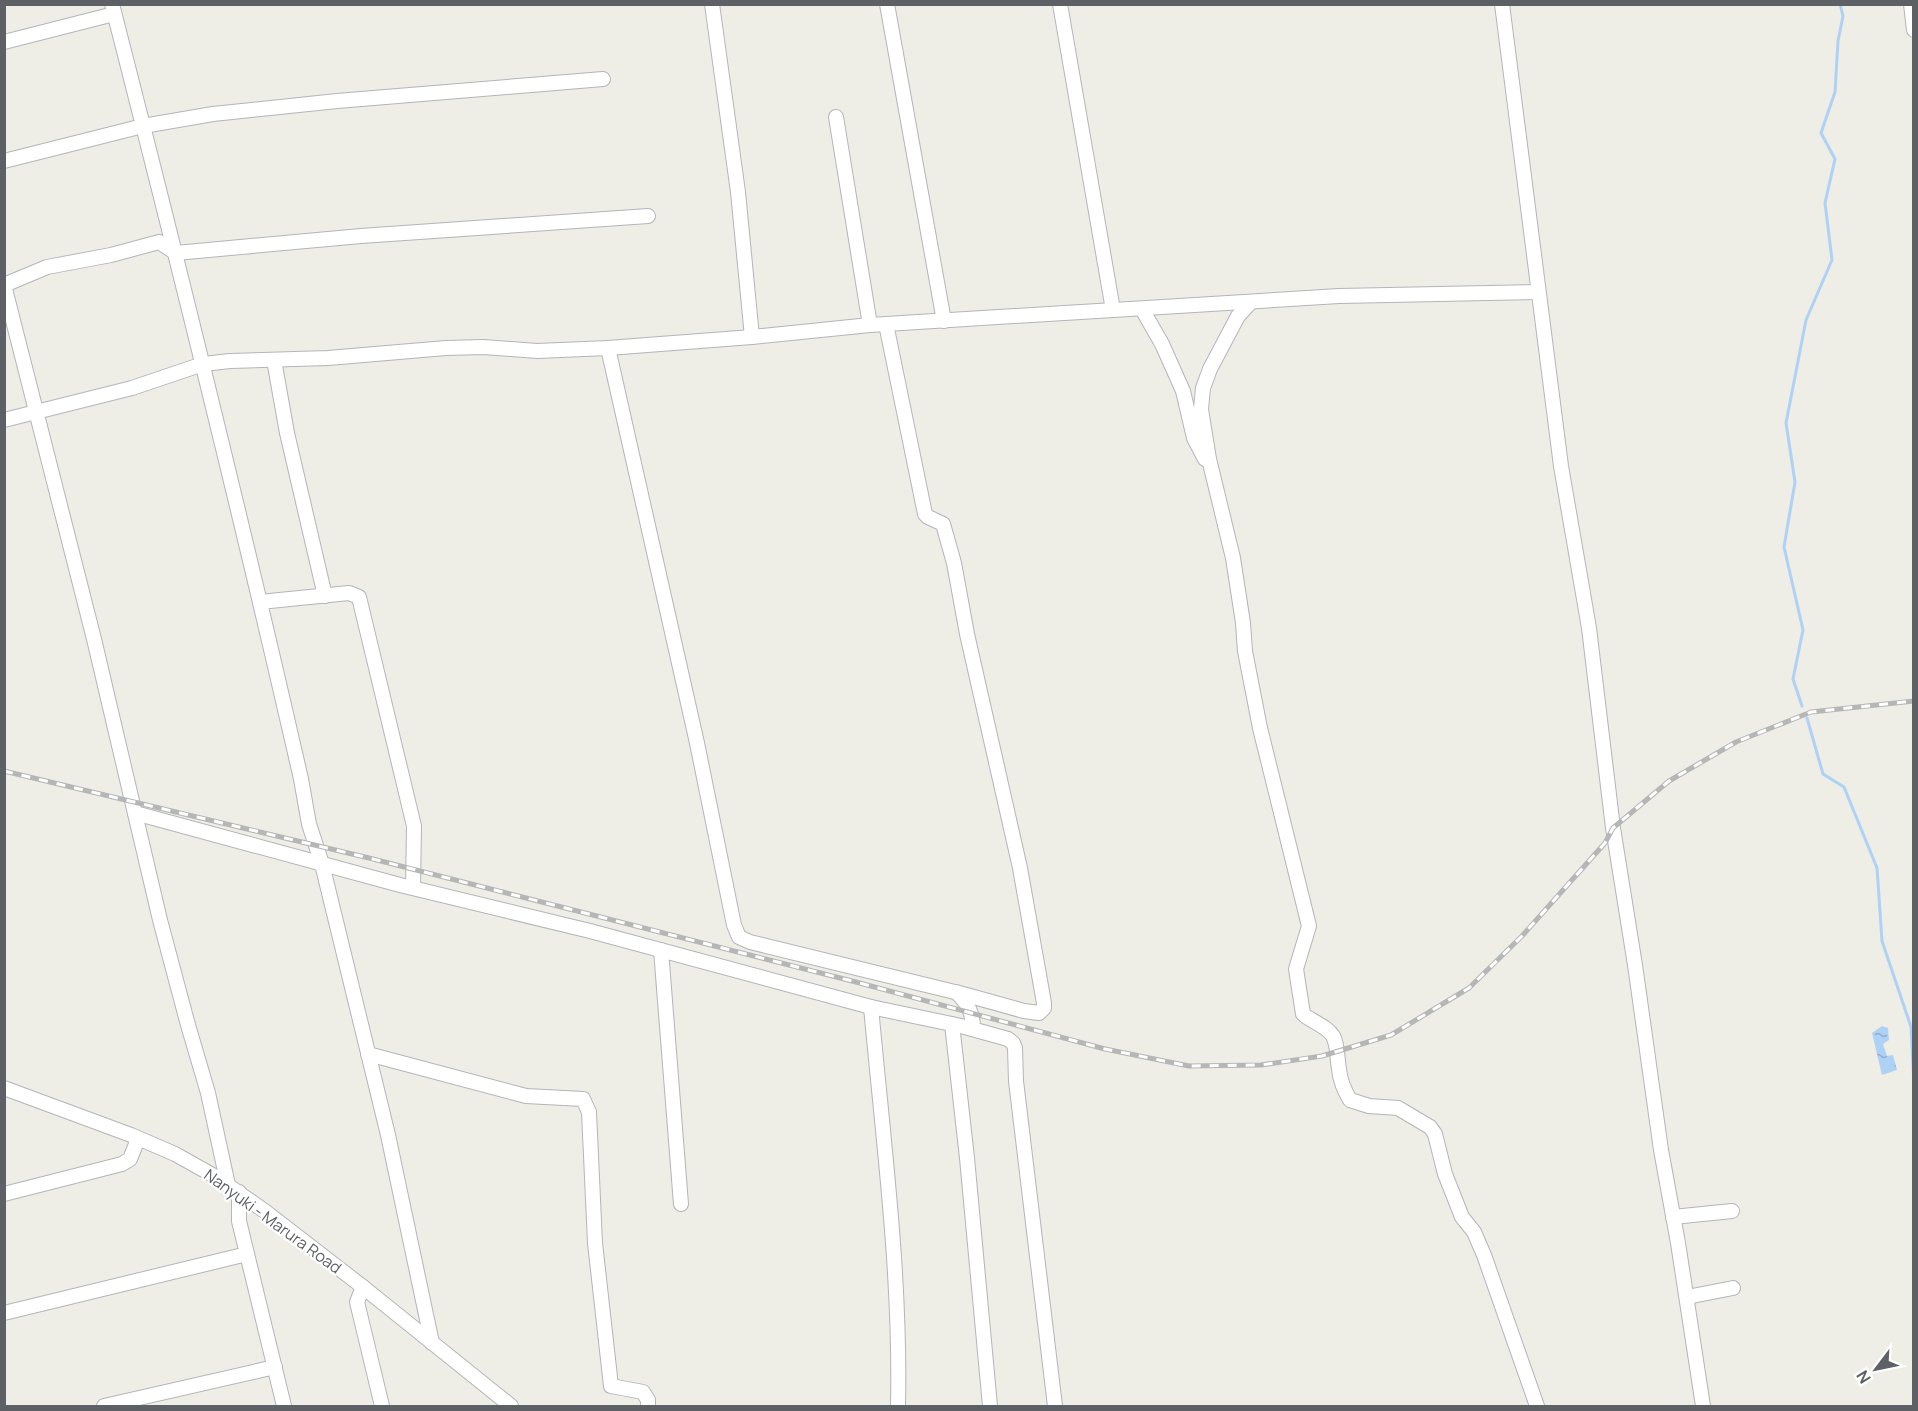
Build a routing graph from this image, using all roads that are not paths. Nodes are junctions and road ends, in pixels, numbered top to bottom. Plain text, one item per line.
1 (712, 4) edge
2 (887, 4) edge
3 (1060, 4) edge
4 (1502, 4) edge
5 (1911, 4) edge
6 (113, 9) edge
7 (1914, 30) edge
8 (4, 42) edge
9 (603, 79) dead end
10 (836, 117) dead end
11 (143, 126) junction
12 (4, 162) edge
13 (648, 216) dead end
14 (176, 253) junction
15 (5, 285) edge
16 (1538, 292) junction
17 (1251, 302) junction
18 (1142, 309) junction
19 (1113, 310) junction
20 (944, 321) junction
21 (886, 324) junction
22 (870, 325) junction
23 (752, 337) junction
24 (608, 348) junction
25 (274, 360) junction
26 (203, 364) junction
27 (36, 412) junction
28 (4, 420) edge
29 (1213, 474) junction
30 (325, 596) junction
31 (260, 602) junction
32 (135, 813) junction
33 (322, 864) junction
34 (413, 888) junction
35 (661, 950) junction
36 (955, 992) junction
37 (871, 1008) junction
38 (952, 1024) junction
39 (973, 1029) junction
40 (368, 1054) junction
41 (4, 1088) edge
42 (138, 1139) junction
43 (234, 1189) junction
44 (4, 1194) edge
45 (681, 1204) dead end
46 (1732, 1211) dead end
47 (1673, 1217) junction
48 (247, 1254) junction
49 (363, 1287) junction
50 (1733, 1288) dead end
51 (1687, 1297) junction
52 (4, 1312) edge
53 (432, 1344) junction
54 (275, 1367) junction
55 (104, 1407) edge
56 (284, 1407) edge
57 (382, 1407) edge
58 (511, 1407) edge
59 (648, 1407) edge
60 (898, 1407) edge
61 (990, 1407) edge
62 (1055, 1407) edge
63 (1537, 1407) edge
64 (1703, 1407) edge

1 - 23 street
2 - 20 street
3 - 19 street
4 - 16 street
5 - 7 street
6 - 8 street
6 - 11 street
9 - 11 street
10 - 22 street
11 - 12 street
11 - 14 street
13 - 14 street
14 - 15 street
14 - 26 street
15 - 27 street
16 - 17 street
16 - 47 street
17 - 18 street
17 - 29 street
18 - 19 street
18 - 29 street
19 - 20 street
20 - 21 street
21 - 22 street
21 - 36 street
22 - 23 street
23 - 24 street
24 - 25 street
24 - 36 street
25 - 26 street
25 - 30 street
26 - 27 street
26 - 31 street
27 - 28 street
27 - 32 street
29 - 63 street
30 - 31 street
30 - 34 street
31 - 33 street
32 - 33 street
32 - 43 street
33 - 34 street
33 - 40 street
34 - 35 street
35 - 37 street
35 - 45 street
36 - 39 street
37 - 38 street
37 - 60 street
38 - 39 street
38 - 61 street
39 - 62 street
40 - 53 street
40 - 59 street
41 - 42 street, Nanyuki - Marura Road
42 - 43 street, Nanyuki - Marura Road
42 - 44 street
43 - 48 street
43 - 49 street, Nanyuki - Marura Road
46 - 47 street
47 - 51 street
48 - 52 street
48 - 54 street
49 - 53 street, Nanyuki - Marura Road
49 - 57 street
50 - 51 street
51 - 64 street
53 - 58 street, Nanyuki - Marura Road
54 - 55 street
54 - 56 street

